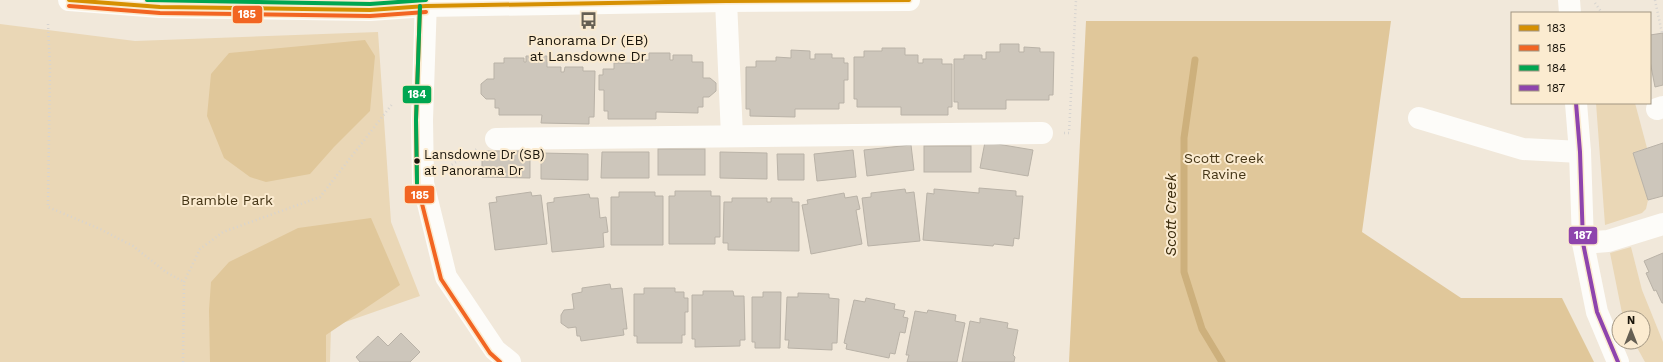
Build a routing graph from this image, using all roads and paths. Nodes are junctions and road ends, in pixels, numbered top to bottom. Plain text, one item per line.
1 (69, 0) edge
2 (737, 0) edge
3 (897, 0) edge
4 (1076, 0) edge
5 (1569, 0) edge
6 (1655, 0) edge
7 (426, 3) edge
8 (1595, 3) dead end
9 (160, 4) edge
10 (1570, 12) edge
11 (1601, 12) edge
12 (48, 24) dead end
13 (1662, 33) dead end
14 (393, 103) dead end
15 (1576, 104) edge
16 (1419, 118) dead end
17 (1042, 132) joint
18 (732, 136) junction
19 (496, 139) joint
20 (1580, 152) junction
21 (423, 183) junction
22 (1663, 224) edge
23 (1583, 243) junction
24 (184, 282) junction
25 (183, 362) edge
26 (510, 362) edge
27 (1618, 362) edge

1 - 9 street
2 - 3 street
2 - 7 street
2 - 18 street
4 - 17 path
5 - 10 street
6 - 13 path
7 - 9 street
7 - 21 street
8 - 11 path
12 - 24 path
14 - 24 path
15 - 20 street
16 - 20 street
17 - 18 street
18 - 19 street
19 - 21 path
20 - 23 street
21 - 26 street
22 - 23 street
23 - 27 street
24 - 25 path

